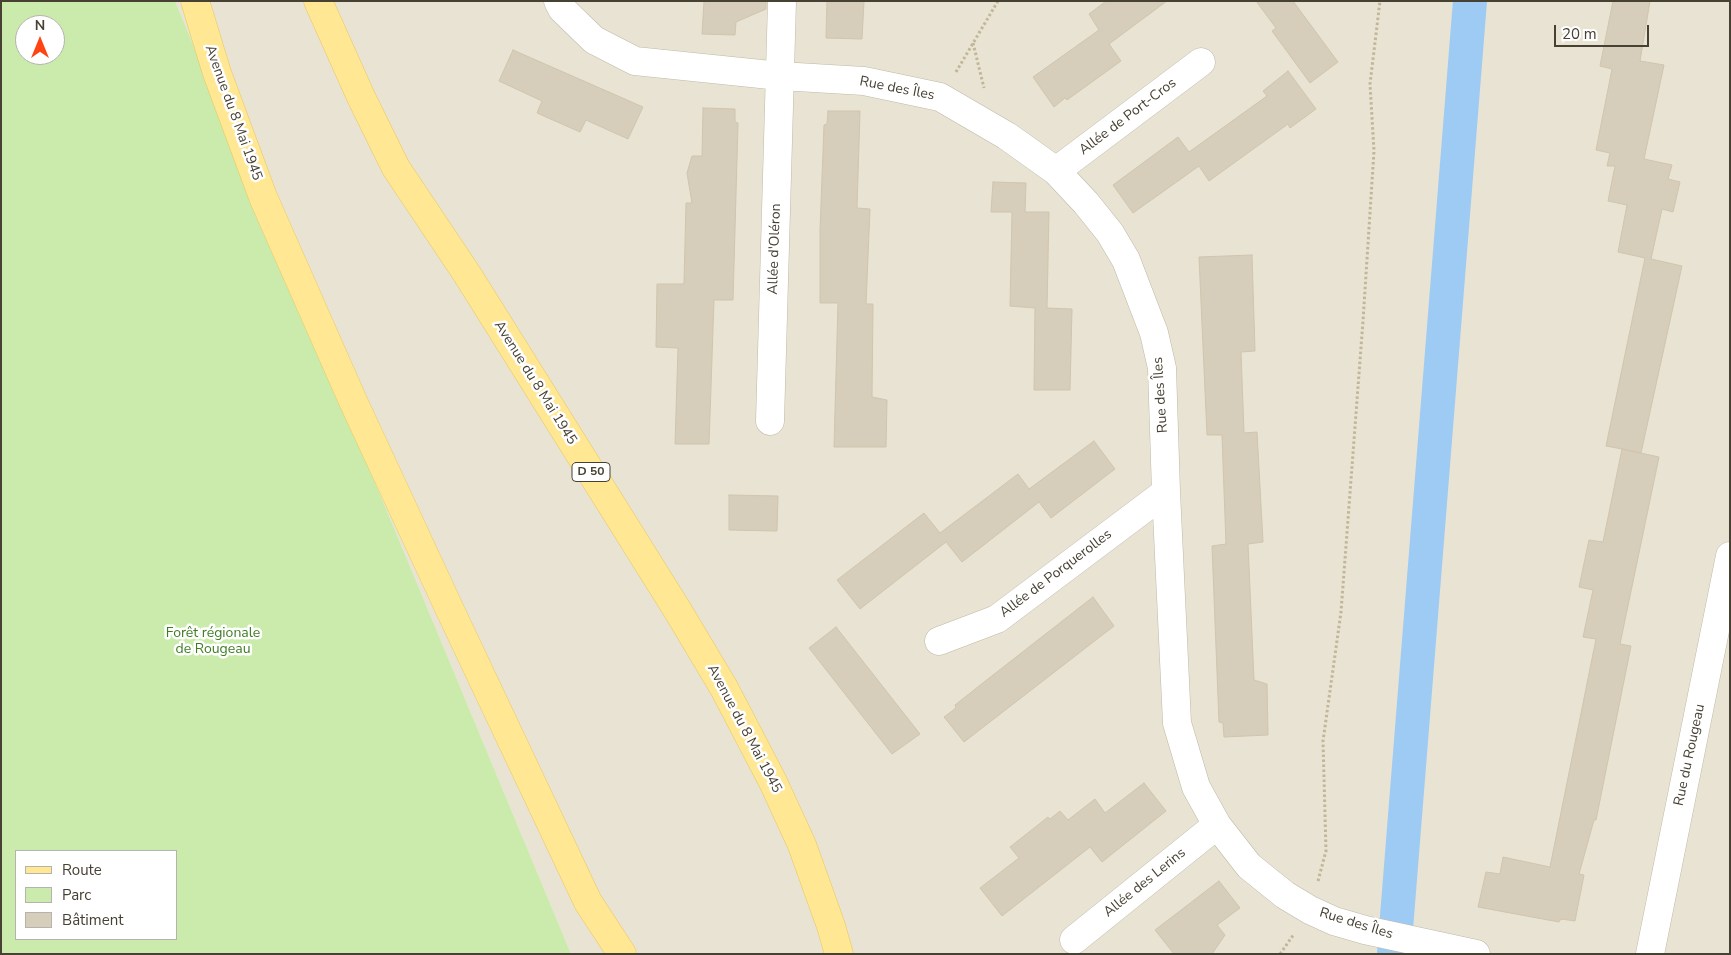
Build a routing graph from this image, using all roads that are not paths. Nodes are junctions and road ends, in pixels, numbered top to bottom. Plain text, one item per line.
1 (195, 1) edge
2 (318, 1) edge
3 (558, 1) edge
4 (782, 1) edge
5 (1201, 62) dead end
6 (780, 76) junction
7 (1056, 171) junction
8 (770, 421) dead end
9 (1166, 492) junction
10 (1730, 556) edge
11 (939, 641) dead end
12 (1217, 825) junction
13 (1074, 940) dead end
14 (622, 954) edge
15 (839, 954) edge
16 (1476, 954) edge
17 (1650, 954) edge

1 - 14 main road, Avenue du 8 Mai 1945
2 - 15 main road, Avenue du 8 Mai 1945 / D 50
3 - 6 street, Rue des Îles
4 - 6 street, Allée d'Oléron
5 - 7 street, Allée de Port-Cros
6 - 7 street, Rue des Îles
6 - 8 street, Allée d'Oléron
7 - 9 street, Rue des Îles
9 - 11 street, Allée de Porquerolles
9 - 12 street, Rue des Îles
10 - 17 street, Rue du Rougeau
12 - 13 street, Allée des Lerins
12 - 16 street, Rue des Îles

